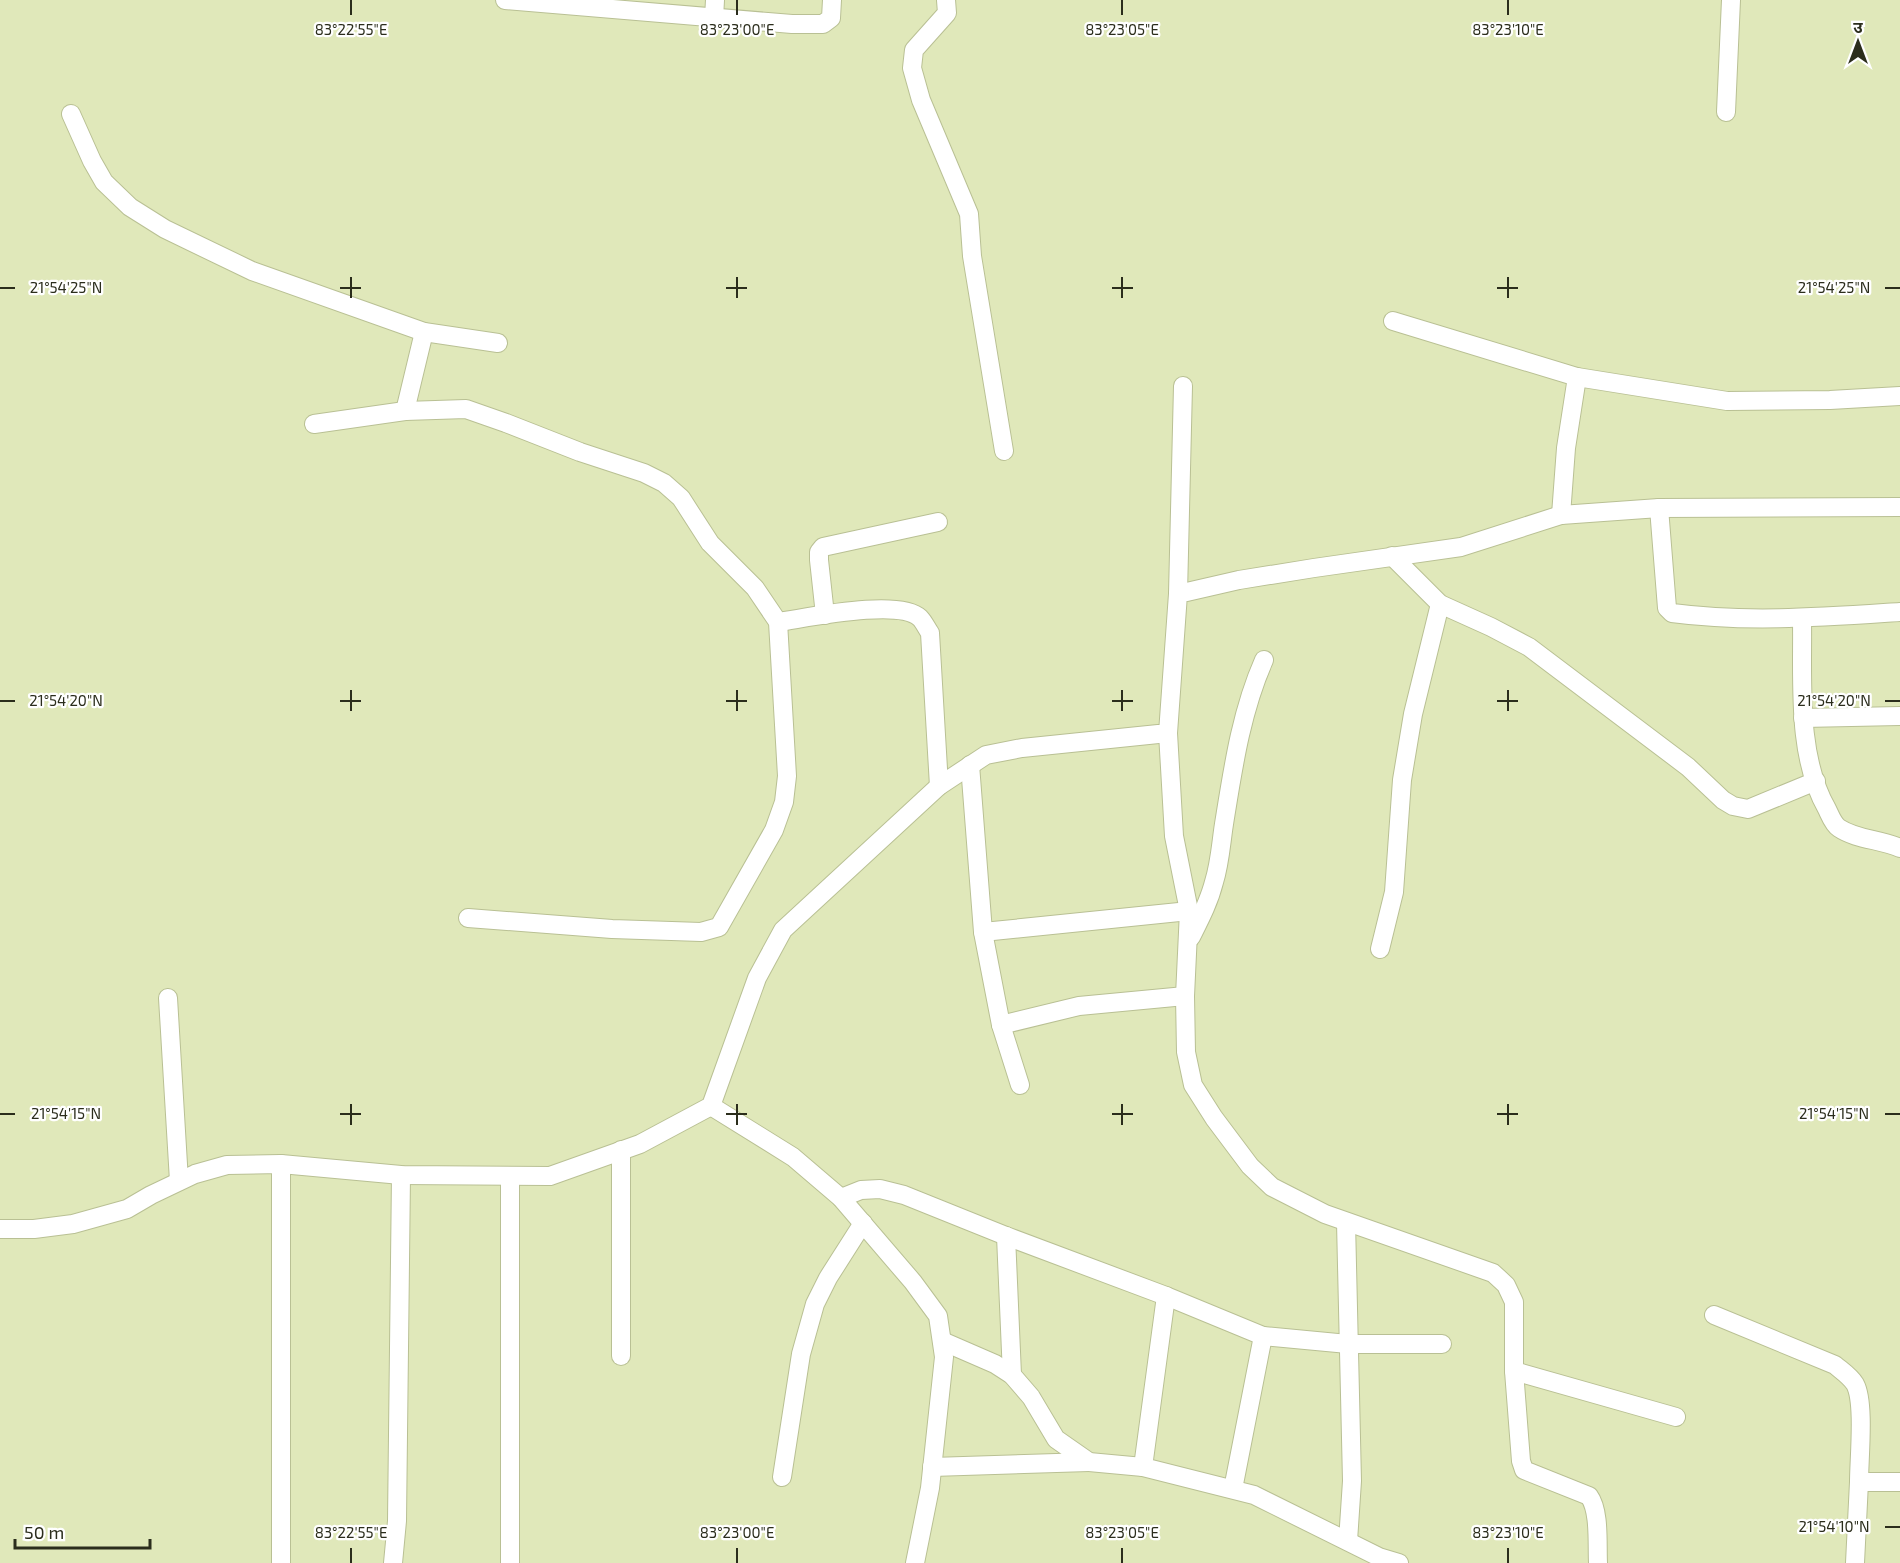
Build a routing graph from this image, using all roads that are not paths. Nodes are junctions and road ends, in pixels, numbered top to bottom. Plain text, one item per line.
1 (504, 0) edge
2 (715, 0) edge
3 (832, 0) edge
4 (946, 0) edge
5 (1731, 0) edge
6 (596, 4) edge
7 (714, 18) junction
8 (1726, 112) dead end
9 (71, 114) dead end
10 (1393, 321) dead end
11 (424, 332) junction
12 (498, 343) dead end
13 (1576, 377) junction
14 (1183, 386) dead end
15 (1900, 396) edge
16 (405, 411) junction
17 (314, 424) dead end
18 (1004, 451) dead end
19 (1900, 507) edge
20 (1659, 508) junction
21 (1561, 515) junction
22 (938, 522) dead end
23 (1392, 556) junction
24 (1178, 594) junction
25 (1440, 604) junction
26 (1900, 612) edge
27 (825, 615) junction
28 (1802, 619) junction
29 (778, 622) junction
30 (1264, 660) dead end
31 (1900, 716) edge
32 (1803, 718) junction
33 (1168, 733) junction
34 (970, 765) junction
35 (1816, 781) junction
36 (939, 786) junction
37 (1900, 848) edge
38 (1189, 911) junction
39 (468, 918) dead end
40 (983, 932) junction
41 (1188, 944) junction
42 (1380, 949) dead end
43 (1185, 996) junction
44 (168, 999) dead end
45 (1001, 1025) junction
46 (1020, 1085) dead end
47 (711, 1106) junction
48 (621, 1150) junction
49 (281, 1164) junction
50 (401, 1175) junction
51 (510, 1176) junction
52 (179, 1181) junction
53 (841, 1197) junction
54 (1346, 1222) junction
55 (863, 1223) junction
56 (0, 1229) edge
57 (1006, 1236) junction
58 (1166, 1296) junction
59 (1714, 1315) dead end
60 (1263, 1336) junction
61 (942, 1341) junction
62 (1348, 1344) junction
63 (1442, 1344) dead end
64 (621, 1356) dead end
65 (1514, 1371) junction
66 (1012, 1375) junction
67 (1676, 1417) dead end
68 (1089, 1462) junction
69 (932, 1467) junction
70 (1143, 1467) junction
71 (782, 1478) dead end
72 (1859, 1482) junction
73 (1900, 1482) edge
74 (1233, 1489) junction
75 (1348, 1541) junction
76 (281, 1563) edge
77 (393, 1563) edge
78 (510, 1563) edge
79 (915, 1563) edge
80 (1399, 1563) edge
81 (1598, 1563) edge
82 (1855, 1563) edge

1 - 6 street
2 - 7 street
3 - 7 street
4 - 18 street
5 - 8 street
6 - 7 street
9 - 11 street
10 - 13 street
11 - 12 street
11 - 16 street
13 - 15 street
13 - 21 street
14 - 24 street
16 - 17 street
16 - 29 street
19 - 20 street
20 - 21 street
20 - 28 street
21 - 23 street
22 - 27 street
23 - 24 street
23 - 25 street
24 - 33 street
25 - 35 street
25 - 42 street
26 - 28 street
27 - 29 street
27 - 36 street
28 - 32 street
29 - 39 street
30 - 41 street
31 - 32 street
32 - 35 street
33 - 34 street
33 - 38 street
34 - 36 street
34 - 40 street
35 - 37 street
36 - 47 street
38 - 40 street
38 - 41 street
40 - 45 street
41 - 43 street
43 - 45 street
43 - 54 street
44 - 52 street
45 - 46 street
47 - 48 street
47 - 53 street
48 - 51 street
48 - 64 street
49 - 50 street
49 - 52 street
49 - 76 street
50 - 51 street
50 - 77 street
51 - 78 street
52 - 56 street
53 - 55 street
53 - 57 street
54 - 62 street
54 - 65 street
55 - 61 street
55 - 71 street
57 - 58 street
57 - 66 street
58 - 60 street
58 - 70 street
59 - 72 street
60 - 62 street
60 - 74 street
61 - 66 street
61 - 69 street
62 - 63 street
62 - 75 street
65 - 67 street
65 - 81 street
66 - 68 street
68 - 69 street
68 - 70 street
69 - 79 street
70 - 74 street
72 - 73 street
72 - 82 street
74 - 75 street
75 - 80 street

